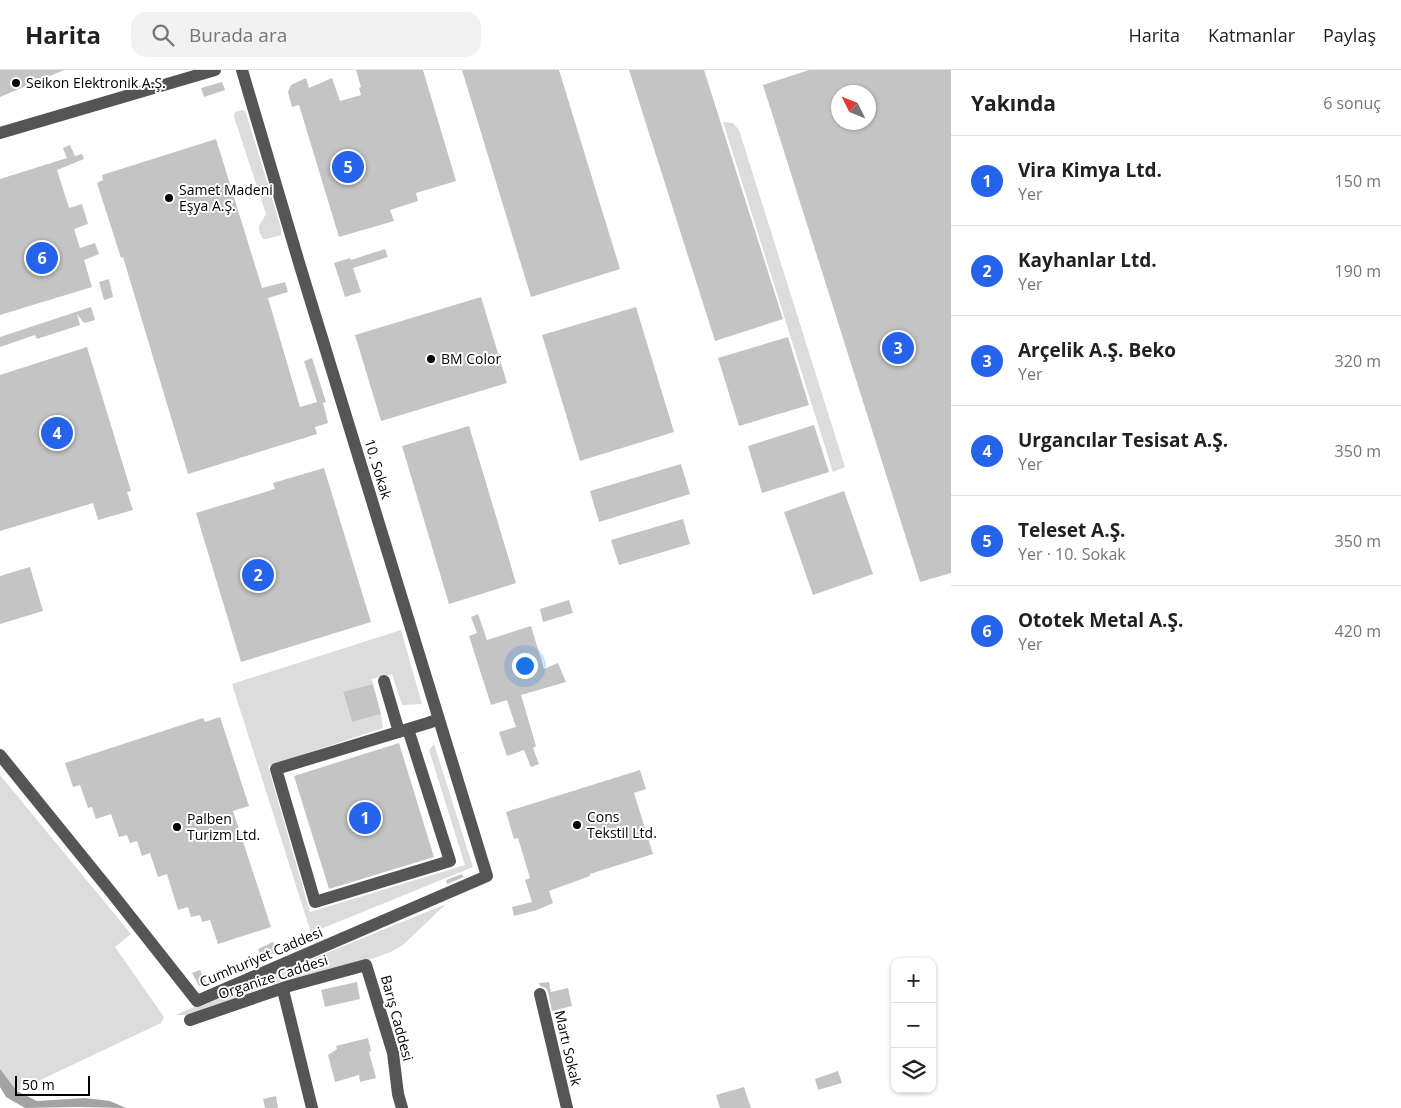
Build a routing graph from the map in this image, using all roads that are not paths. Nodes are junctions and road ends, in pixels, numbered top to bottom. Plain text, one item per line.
1 (215, 70) edge
2 (242, 70) edge
3 (0, 133) edge
4 (384, 681) dead end
5 (439, 719) junction
6 (403, 730) junction
7 (0, 755) edge
8 (487, 876) joint
9 (366, 965) joint
10 (284, 994) dead end
11 (540, 994) dead end
12 (190, 1020) dead end
13 (312, 1108) edge
14 (402, 1108) edge
15 (567, 1108) edge

1 - 3 street
2 - 5 street, 10. Sokak
4 - 6 street
5 - 6 street
5 - 8 street, 10. Sokak
6 - 6 street
7 - 8 street, Cumhuriyet Caddesi
9 - 12 street, Organize Caddesi
9 - 14 street, Barış Caddesi
10 - 13 street
11 - 15 street, Martı Sokak

